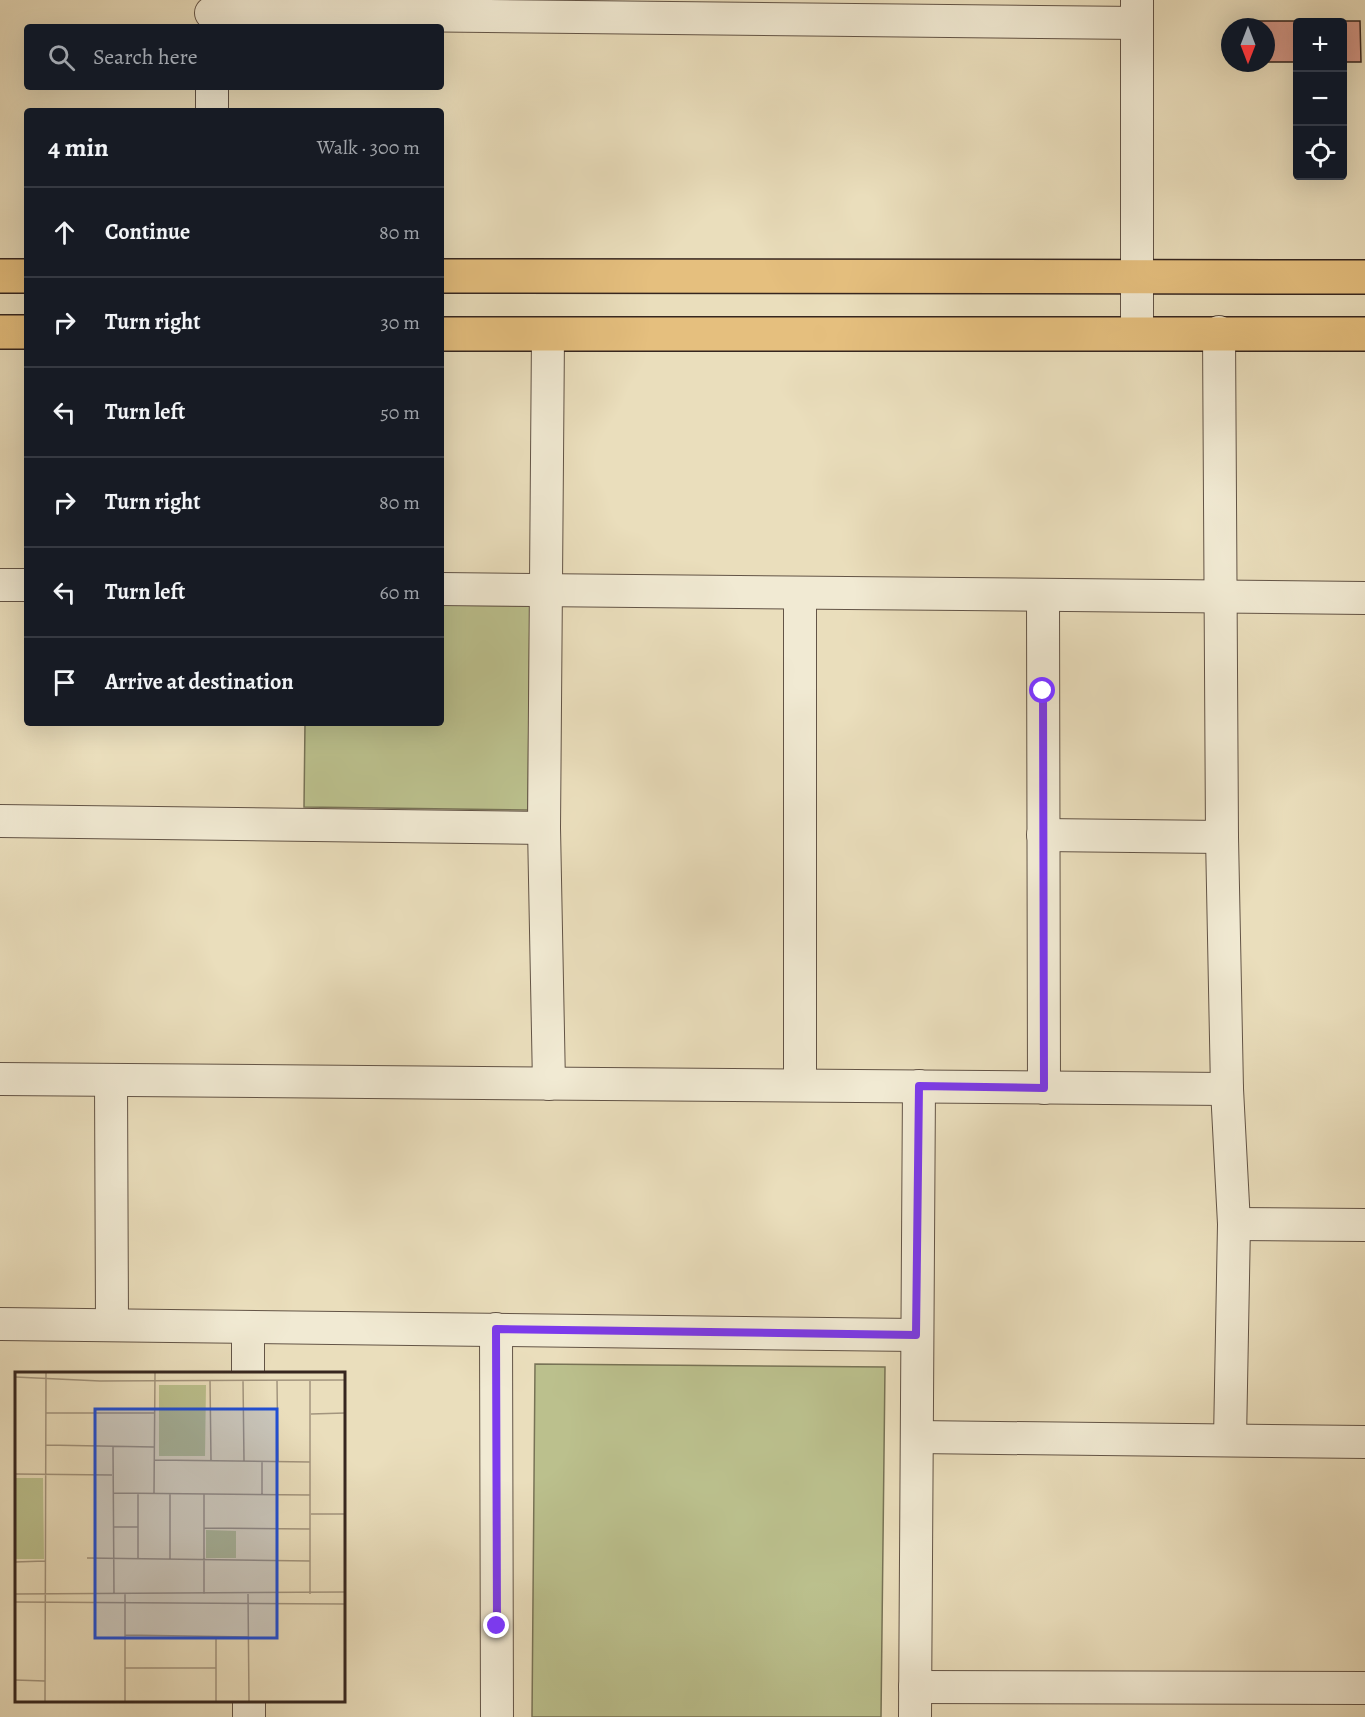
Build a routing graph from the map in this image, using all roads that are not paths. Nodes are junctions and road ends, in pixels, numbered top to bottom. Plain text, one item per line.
1 (455, 8) edge
2 (1137, 12) edge
3 (211, 13) edge
4 (212, 90) edge
5 (212, 108) edge
6 (0, 276) edge
7 (24, 276) edge
8 (444, 276) edge
9 (1137, 276) junction
10 (1365, 277) edge
11 (0, 332) edge
12 (24, 332) edge
13 (1137, 333) junction
14 (1219, 333) junction
15 (444, 334) edge
16 (1365, 334) edge
17 (548, 335) junction
18 (0, 585) edge
19 (24, 585) edge
20 (444, 589) edge
21 (544, 590) junction
22 (800, 593) junction
23 (1043, 595) junction
24 (1220, 595) junction
25 (1365, 598) edge
26 (0, 821) edge
27 (544, 828) junction
28 (1043, 835) junction
29 (1222, 837) junction
30 (0, 1079) edge
31 (111, 1080) junction
32 (549, 1084) junction
33 (800, 1085) junction
34 (919, 1086) junction
35 (1044, 1088) junction
36 (1227, 1089) junction
37 (1234, 1224) junction
38 (1365, 1226) edge
39 (0, 1324) edge
40 (112, 1324) junction
41 (248, 1327) junction
42 (496, 1329) junction
43 (916, 1335) junction
44 (248, 1372) edge
45 (917, 1437) junction
46 (1230, 1440) junction
47 (1365, 1442) edge
48 (1365, 1688) edge
49 (915, 1702) edge
50 (497, 1717) edge

1 - 2 street
1 - 3 street
2 - 9 street
4 - 5 street
6 - 7 main road
8 - 9 main road
9 - 10 main road
9 - 13 street
11 - 12 main road
13 - 14 main road
13 - 17 main road
14 - 16 main road
14 - 24 street
15 - 17 main road
17 - 21 street
18 - 19 street
20 - 21 street
21 - 22 street
21 - 27 street
22 - 23 street
22 - 33 street
23 - 24 street
23 - 28 street
24 - 25 street
24 - 29 street
26 - 27 street
27 - 32 street
28 - 29 street
28 - 35 street
29 - 36 street
30 - 31 street
31 - 32 street
31 - 40 street
32 - 33 street
33 - 34 street
34 - 35 street
34 - 43 street
35 - 36 street
36 - 37 street
37 - 38 street
37 - 46 street
39 - 40 street
40 - 41 street
41 - 42 street
41 - 44 street
42 - 43 street
42 - 50 street
43 - 45 street
45 - 46 street
45 - 49 street
46 - 47 street
48 - 49 street

